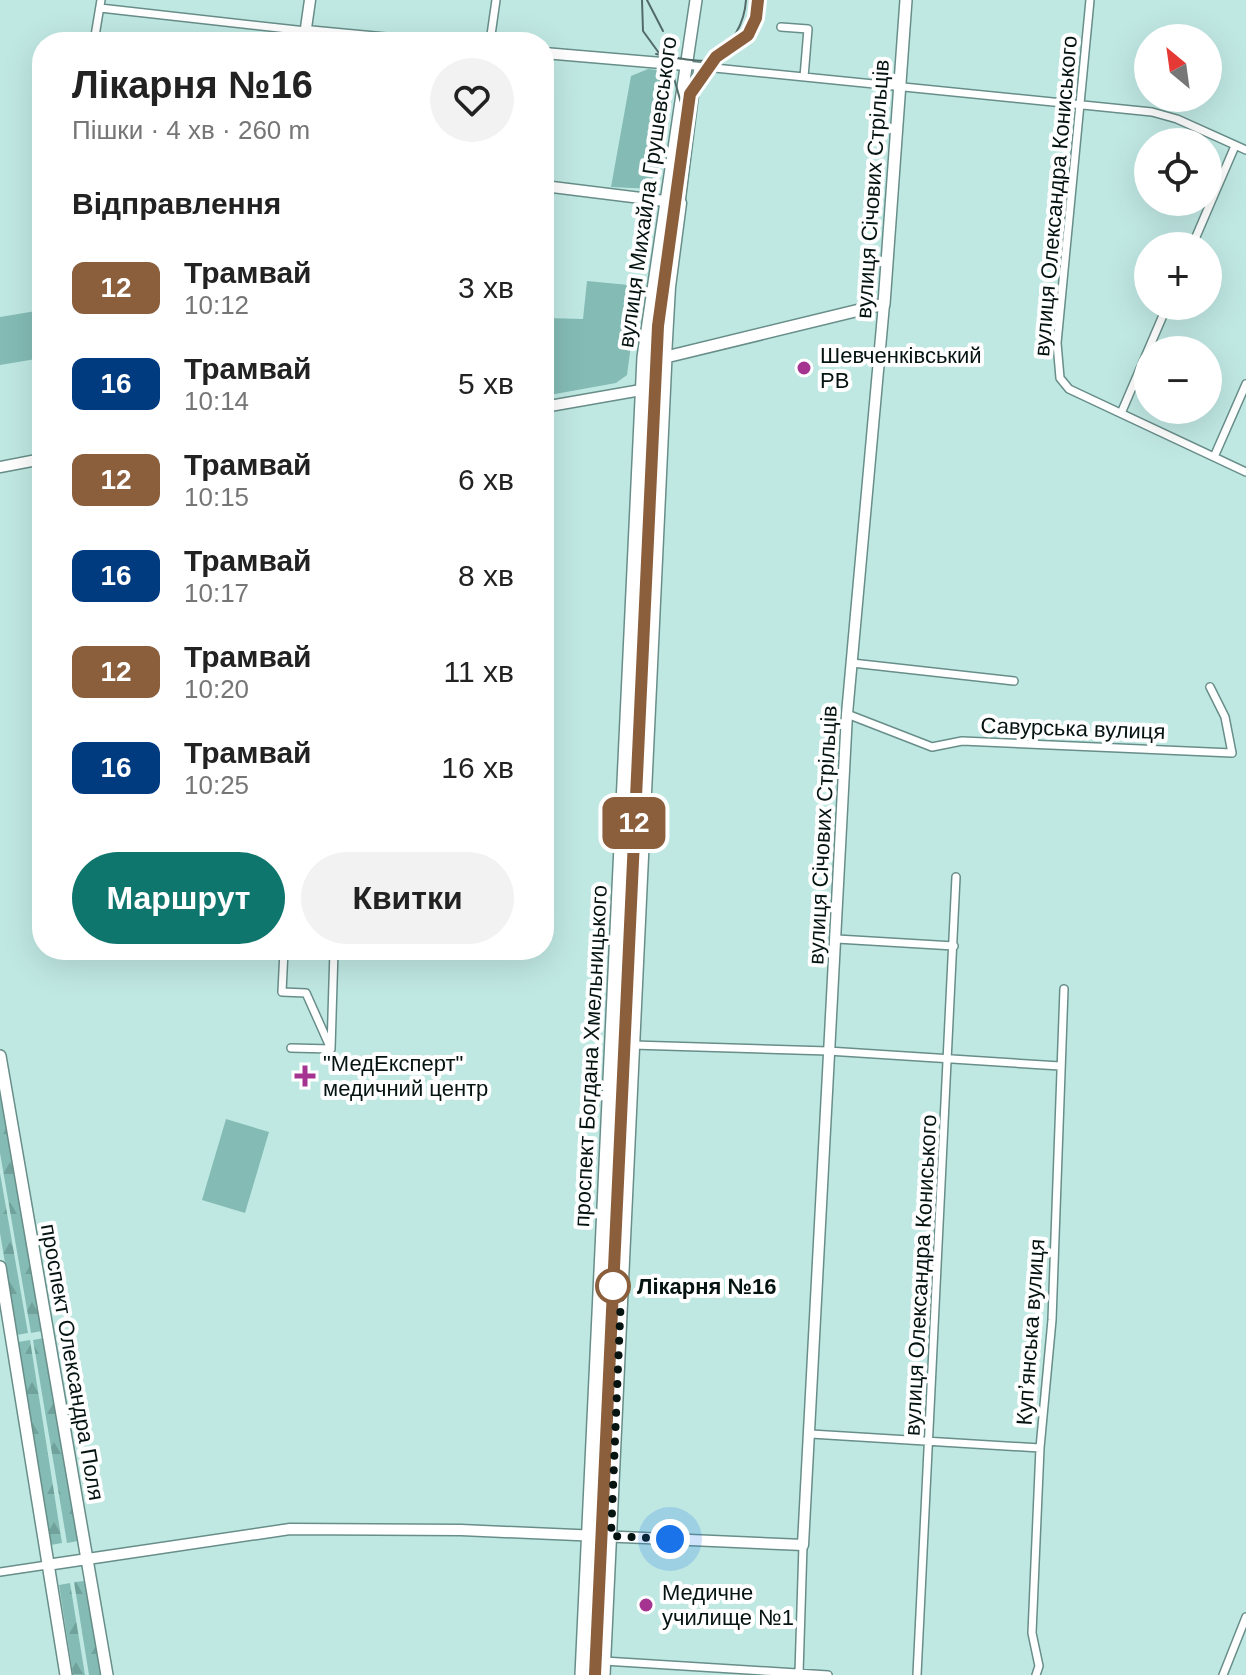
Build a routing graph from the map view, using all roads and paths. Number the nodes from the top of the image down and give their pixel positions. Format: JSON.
{"nodes":[{"id":1,"x":310,"y":0,"type":"edge"},
{"id":2,"x":496,"y":0,"type":"edge"},
{"id":3,"x":696,"y":0,"type":"edge"},
{"id":4,"x":906,"y":0,"type":"edge"},
{"id":5,"x":1090,"y":0,"type":"edge"},
{"id":6,"x":101,"y":4,"type":"edge"},
{"id":7,"x":781,"y":27,"type":"dead end"},
{"id":8,"x":96,"y":32,"type":"edge"},
{"id":9,"x":280,"y":32,"type":"edge"},
{"id":10,"x":306,"y":32,"type":"edge"},
{"id":11,"x":491,"y":32,"type":"edge"},
{"id":12,"x":554,"y":54,"type":"edge"},
{"id":13,"x":685,"y":65,"type":"junction"},
{"id":14,"x":698,"y":67,"type":"junction"},
{"id":15,"x":804,"y":77,"type":"junction"},
{"id":16,"x":899,"y":87,"type":"junction"},
{"id":17,"x":1080,"y":105,"type":"junction"},
{"id":18,"x":1235,"y":146,"type":"junction"},
{"id":19,"x":1246,"y":150,"type":"edge"},
{"id":20,"x":554,"y":187,"type":"edge"},
{"id":21,"x":665,"y":201,"type":"junction"},
{"id":22,"x":681,"y":203,"type":"junction"},
{"id":23,"x":1198,"y":232,"type":"edge"},
{"id":24,"x":884,"y":304,"type":"junction"},
{"id":25,"x":1161,"y":320,"type":"edge"},
{"id":26,"x":666,"y":357,"type":"junction"},
{"id":27,"x":1246,"y":384,"type":"edge"},
{"id":28,"x":664,"y":387,"type":"junction"},
{"id":29,"x":641,"y":390,"type":"junction"},
{"id":30,"x":554,"y":405,"type":"edge"},
{"id":31,"x":1122,"y":411,"type":"junction"},
{"id":32,"x":1214,"y":457,"type":"junction"},
{"id":33,"x":32,"y":461,"type":"edge"},
{"id":34,"x":0,"y":467,"type":"edge"},
{"id":35,"x":1246,"y":472,"type":"edge"},
{"id":36,"x":852,"y":663,"type":"junction"},
{"id":37,"x":1014,"y":681,"type":"dead end"},
{"id":38,"x":1210,"y":687,"type":"dead end"},
{"id":39,"x":847,"y":714,"type":"junction"},
{"id":40,"x":623,"y":763,"type":"junction"},
{"id":41,"x":646,"y":763,"type":"junction"},
{"id":42,"x":956,"y":877,"type":"dead end"},
{"id":43,"x":837,"y":939,"type":"junction"},
{"id":44,"x":954,"y":946,"type":"junction"},
{"id":45,"x":284,"y":960,"type":"edge"},
{"id":46,"x":334,"y":960,"type":"edge"},
{"id":47,"x":1064,"y":989,"type":"dead end"},
{"id":48,"x":611,"y":1044,"type":"junction"},
{"id":49,"x":633,"y":1045,"type":"junction"},
{"id":50,"x":291,"y":1048,"type":"dead end"},
{"id":51,"x":331,"y":1049,"type":"junction"},
{"id":52,"x":828,"y":1051,"type":"junction"},
{"id":53,"x":0,"y":1056,"type":"edge"},
{"id":54,"x":948,"y":1060,"type":"junction"},
{"id":55,"x":1060,"y":1066,"type":"junction"},
{"id":56,"x":0,"y":1267,"type":"edge"},
{"id":57,"x":811,"y":1434,"type":"junction"},
{"id":58,"x":930,"y":1439,"type":"junction"},
{"id":59,"x":1040,"y":1448,"type":"junction"},
{"id":60,"x":588,"y":1536,"type":"junction"},
{"id":61,"x":611,"y":1536,"type":"junction"},
{"id":62,"x":803,"y":1545,"type":"junction"},
{"id":63,"x":88,"y":1559,"type":"junction"},
{"id":64,"x":47,"y":1565,"type":"junction"},
{"id":65,"x":0,"y":1572,"type":"edge"},
{"id":66,"x":1246,"y":1617,"type":"edge"},
{"id":67,"x":604,"y":1661,"type":"junction"},
{"id":68,"x":799,"y":1673,"type":"edge"},
{"id":69,"x":66,"y":1675,"type":"edge"},
{"id":70,"x":107,"y":1675,"type":"edge"},
{"id":71,"x":581,"y":1675,"type":"edge"},
{"id":72,"x":604,"y":1675,"type":"edge"},
{"id":73,"x":828,"y":1675,"type":"edge"},
{"id":74,"x":917,"y":1675,"type":"edge"},
{"id":75,"x":1036,"y":1675,"type":"edge"},
{"id":76,"x":1223,"y":1675,"type":"edge"}],
"edges":[{"from":1,"to":10,"type":"street"},
{"from":2,"to":11,"type":"street"},
{"from":3,"to":13,"type":"main road","name":"вулиця Михайла Грушевського"},
{"from":4,"to":16,"type":"main road","name":"вулиця Січових Стрільців"},
{"from":5,"to":17,"type":"street","name":"вулиця Олександра Кониського"},
{"from":6,"to":8,"type":"street"},
{"from":6,"to":9,"type":"street"},
{"from":7,"to":15,"type":"street"},
{"from":12,"to":13,"type":"street"},
{"from":13,"to":14,"type":"street"},
{"from":13,"to":21,"type":"main road","name":"вулиця Михайла Грушевського"},
{"from":14,"to":15,"type":"street"},
{"from":14,"to":22,"type":"street","name":"вулиця Михайла Грушевського"},
{"from":15,"to":16,"type":"street"},
{"from":16,"to":17,"type":"street"},
{"from":16,"to":24,"type":"main road","name":"вулиця Січових Стрільців"},
{"from":17,"to":18,"type":"street"},
{"from":17,"to":31,"type":"street","name":"вулиця Олександра Кониського"},
{"from":18,"to":19,"type":"street"},
{"from":18,"to":23,"type":"street"},
{"from":20,"to":21,"type":"street"},
{"from":21,"to":22,"type":"street"},
{"from":21,"to":29,"type":"main road","name":"вулиця Михайла Грушевського"},
{"from":22,"to":26,"type":"street","name":"вулиця Михайла Грушевського"},
{"from":24,"to":26,"type":"main road"},
{"from":24,"to":36,"type":"street","name":"вулиця Січових Стрільців"},
{"from":25,"to":31,"type":"street"},
{"from":26,"to":28,"type":"main road","name":"проспект Богдана Хмельницького"},
{"from":27,"to":32,"type":"street"},
{"from":28,"to":29,"type":"main road"},
{"from":28,"to":41,"type":"main road","name":"проспект Богдана Хмельницького"},
{"from":29,"to":30,"type":"street"},
{"from":29,"to":40,"type":"main road","name":"проспект Богдана Хмельницького"},
{"from":31,"to":32,"type":"street","name":"вулиця Олександра Кониського"},
{"from":32,"to":35,"type":"street","name":"вулиця Олександра Кониського"},
{"from":33,"to":34,"type":"street"},
{"from":36,"to":37,"type":"street","name":"Савурська вулиця"},
{"from":36,"to":39,"type":"street","name":"вулиця Січових Стрільців"},
{"from":38,"to":39,"type":"street","name":"Савурська вулиця"},
{"from":39,"to":43,"type":"street","name":"вулиця Січових Стрільців"},
{"from":40,"to":41,"type":"main road"},
{"from":40,"to":48,"type":"main road","name":"проспект Богдана Хмельницького"},
{"from":41,"to":49,"type":"main road","name":"проспект Богдана Хмельницького"},
{"from":42,"to":44,"type":"street","name":"вулиця Олександра Кониського"},
{"from":43,"to":44,"type":"street"},
{"from":43,"to":52,"type":"street","name":"вулиця Січових Стрільців"},
{"from":44,"to":54,"type":"street","name":"вулиця Олександра Кониського"},
{"from":45,"to":51,"type":"street"},
{"from":46,"to":51,"type":"street"},
{"from":47,"to":55,"type":"street","name":"Купʼянська вулиця"},
{"from":48,"to":49,"type":"main road"},
{"from":48,"to":60,"type":"main road","name":"проспект Богдана Хмельницького"},
{"from":49,"to":52,"type":"street"},
{"from":49,"to":61,"type":"main road","name":"проспект Богдана Хмельницького"},
{"from":50,"to":51,"type":"street"},
{"from":52,"to":54,"type":"street"},
{"from":52,"to":57,"type":"street","name":"вулиця Січових Стрільців"},
{"from":53,"to":63,"type":"main road","name":"проспект Олександра Поля"},
{"from":54,"to":55,"type":"street"},
{"from":54,"to":58,"type":"street","name":"вулиця Олександра Кониського"},
{"from":55,"to":59,"type":"street","name":"Купʼянська вулиця"},
{"from":56,"to":64,"type":"main road"},
{"from":57,"to":58,"type":"street"},
{"from":57,"to":62,"type":"street","name":"вулиця Січових Стрільців"},
{"from":58,"to":59,"type":"street"},
{"from":58,"to":74,"type":"street","name":"вулиця Олександра Кониського"},
{"from":59,"to":75,"type":"street","name":"Купʼянська вулиця"},
{"from":60,"to":61,"type":"street"},
{"from":60,"to":63,"type":"street"},
{"from":60,"to":71,"type":"main road","name":"проспект Богдана Хмельницького"},
{"from":61,"to":62,"type":"street"},
{"from":61,"to":67,"type":"main road","name":"проспект Богдана Хмельницького"},
{"from":62,"to":68,"type":"street","name":"вулиця Січових Стрільців"},
{"from":63,"to":64,"type":"street"},
{"from":63,"to":70,"type":"main road","name":"проспект Олександра Поля"},
{"from":64,"to":65,"type":"street"},
{"from":64,"to":69,"type":"main road"},
{"from":66,"to":76,"type":"street"},
{"from":67,"to":68,"type":"street"},
{"from":67,"to":72,"type":"main road","name":"проспект Богдана Хмельницького"},
{"from":68,"to":73,"type":"street"}]}
